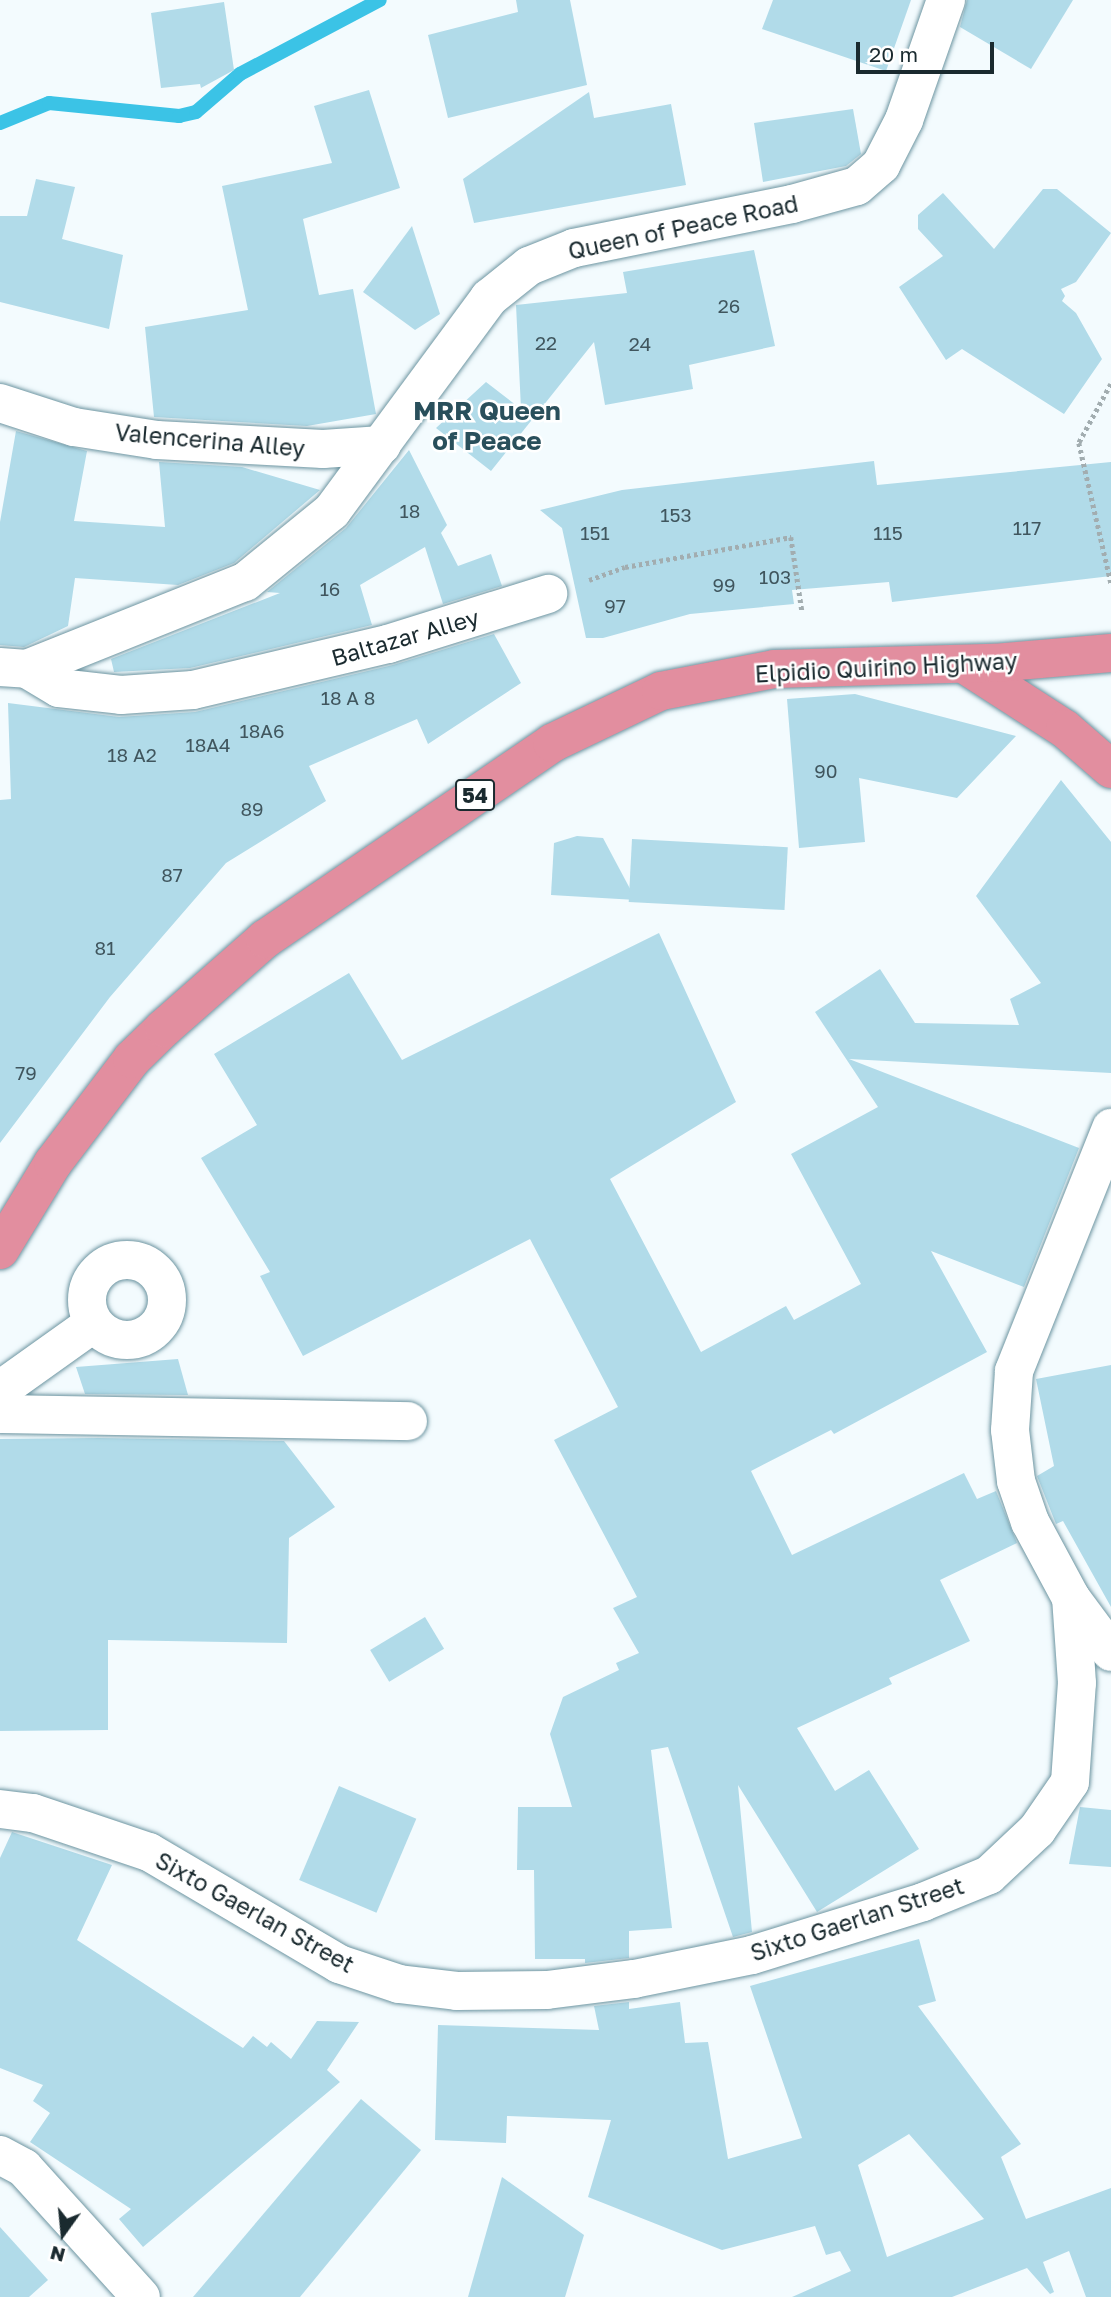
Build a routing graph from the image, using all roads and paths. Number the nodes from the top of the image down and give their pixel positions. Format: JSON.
{"nodes":[{"id":1,"x":946,"y":0,"type":"edge"},
{"id":2,"x":1111,"y":384,"type":"edge"},
{"id":3,"x":0,"y":403,"type":"edge"},
{"id":4,"x":382,"y":445,"type":"junction"},
{"id":5,"x":1111,"y":583,"type":"edge"},
{"id":6,"x":548,"y":594,"type":"joint"},
{"id":7,"x":802,"y":611,"type":"dead end"},
{"id":8,"x":1111,"y":653,"type":"edge"},
{"id":9,"x":964,"y":664,"type":"junction"},
{"id":10,"x":13,"y":668,"type":"edge"},
{"id":11,"x":1111,"y":769,"type":"edge"},
{"id":12,"x":1111,"y":1128,"type":"edge"},
{"id":13,"x":0,"y":1250,"type":"edge"},
{"id":14,"x":94,"y":1322,"type":"dead end"},
{"id":15,"x":0,"y":1390,"type":"edge"},
{"id":16,"x":0,"y":1414,"type":"edge"},
{"id":17,"x":408,"y":1421,"type":"dead end"},
{"id":18,"x":1071,"y":1598,"type":"junction"},
{"id":19,"x":1111,"y":1651,"type":"edge"},
{"id":20,"x":0,"y":1809,"type":"edge"},
{"id":21,"x":0,"y":2155,"type":"edge"},
{"id":22,"x":141,"y":2297,"type":"edge"}],
"edges":[{"from":1,"to":4,"type":"street","name":"Queen of Peace Road"},
{"from":2,"to":5,"type":"path"},
{"from":3,"to":4,"type":"street","name":"Valencerina Alley"},
{"from":4,"to":10,"type":"street","name":"Queen of Peace Road"},
{"from":6,"to":7,"type":"path"},
{"from":6,"to":10,"type":"street","name":"Baltazar Alley"},
{"from":8,"to":9,"type":"highway","name":"Elpidio Quirino Highway","number":"54"},
{"from":9,"to":11,"type":"highway"},
{"from":9,"to":13,"type":"highway","name":"Elpidio Quirino Highway","number":"54"},
{"from":12,"to":18,"type":"street","name":"Sixto Gaerlan Street"},
{"from":14,"to":15,"type":"street"},
{"from":16,"to":17,"type":"street"},
{"from":18,"to":19,"type":"street"},
{"from":18,"to":20,"type":"street","name":"Sixto Gaerlan Street"},
{"from":21,"to":22,"type":"street"}]}
